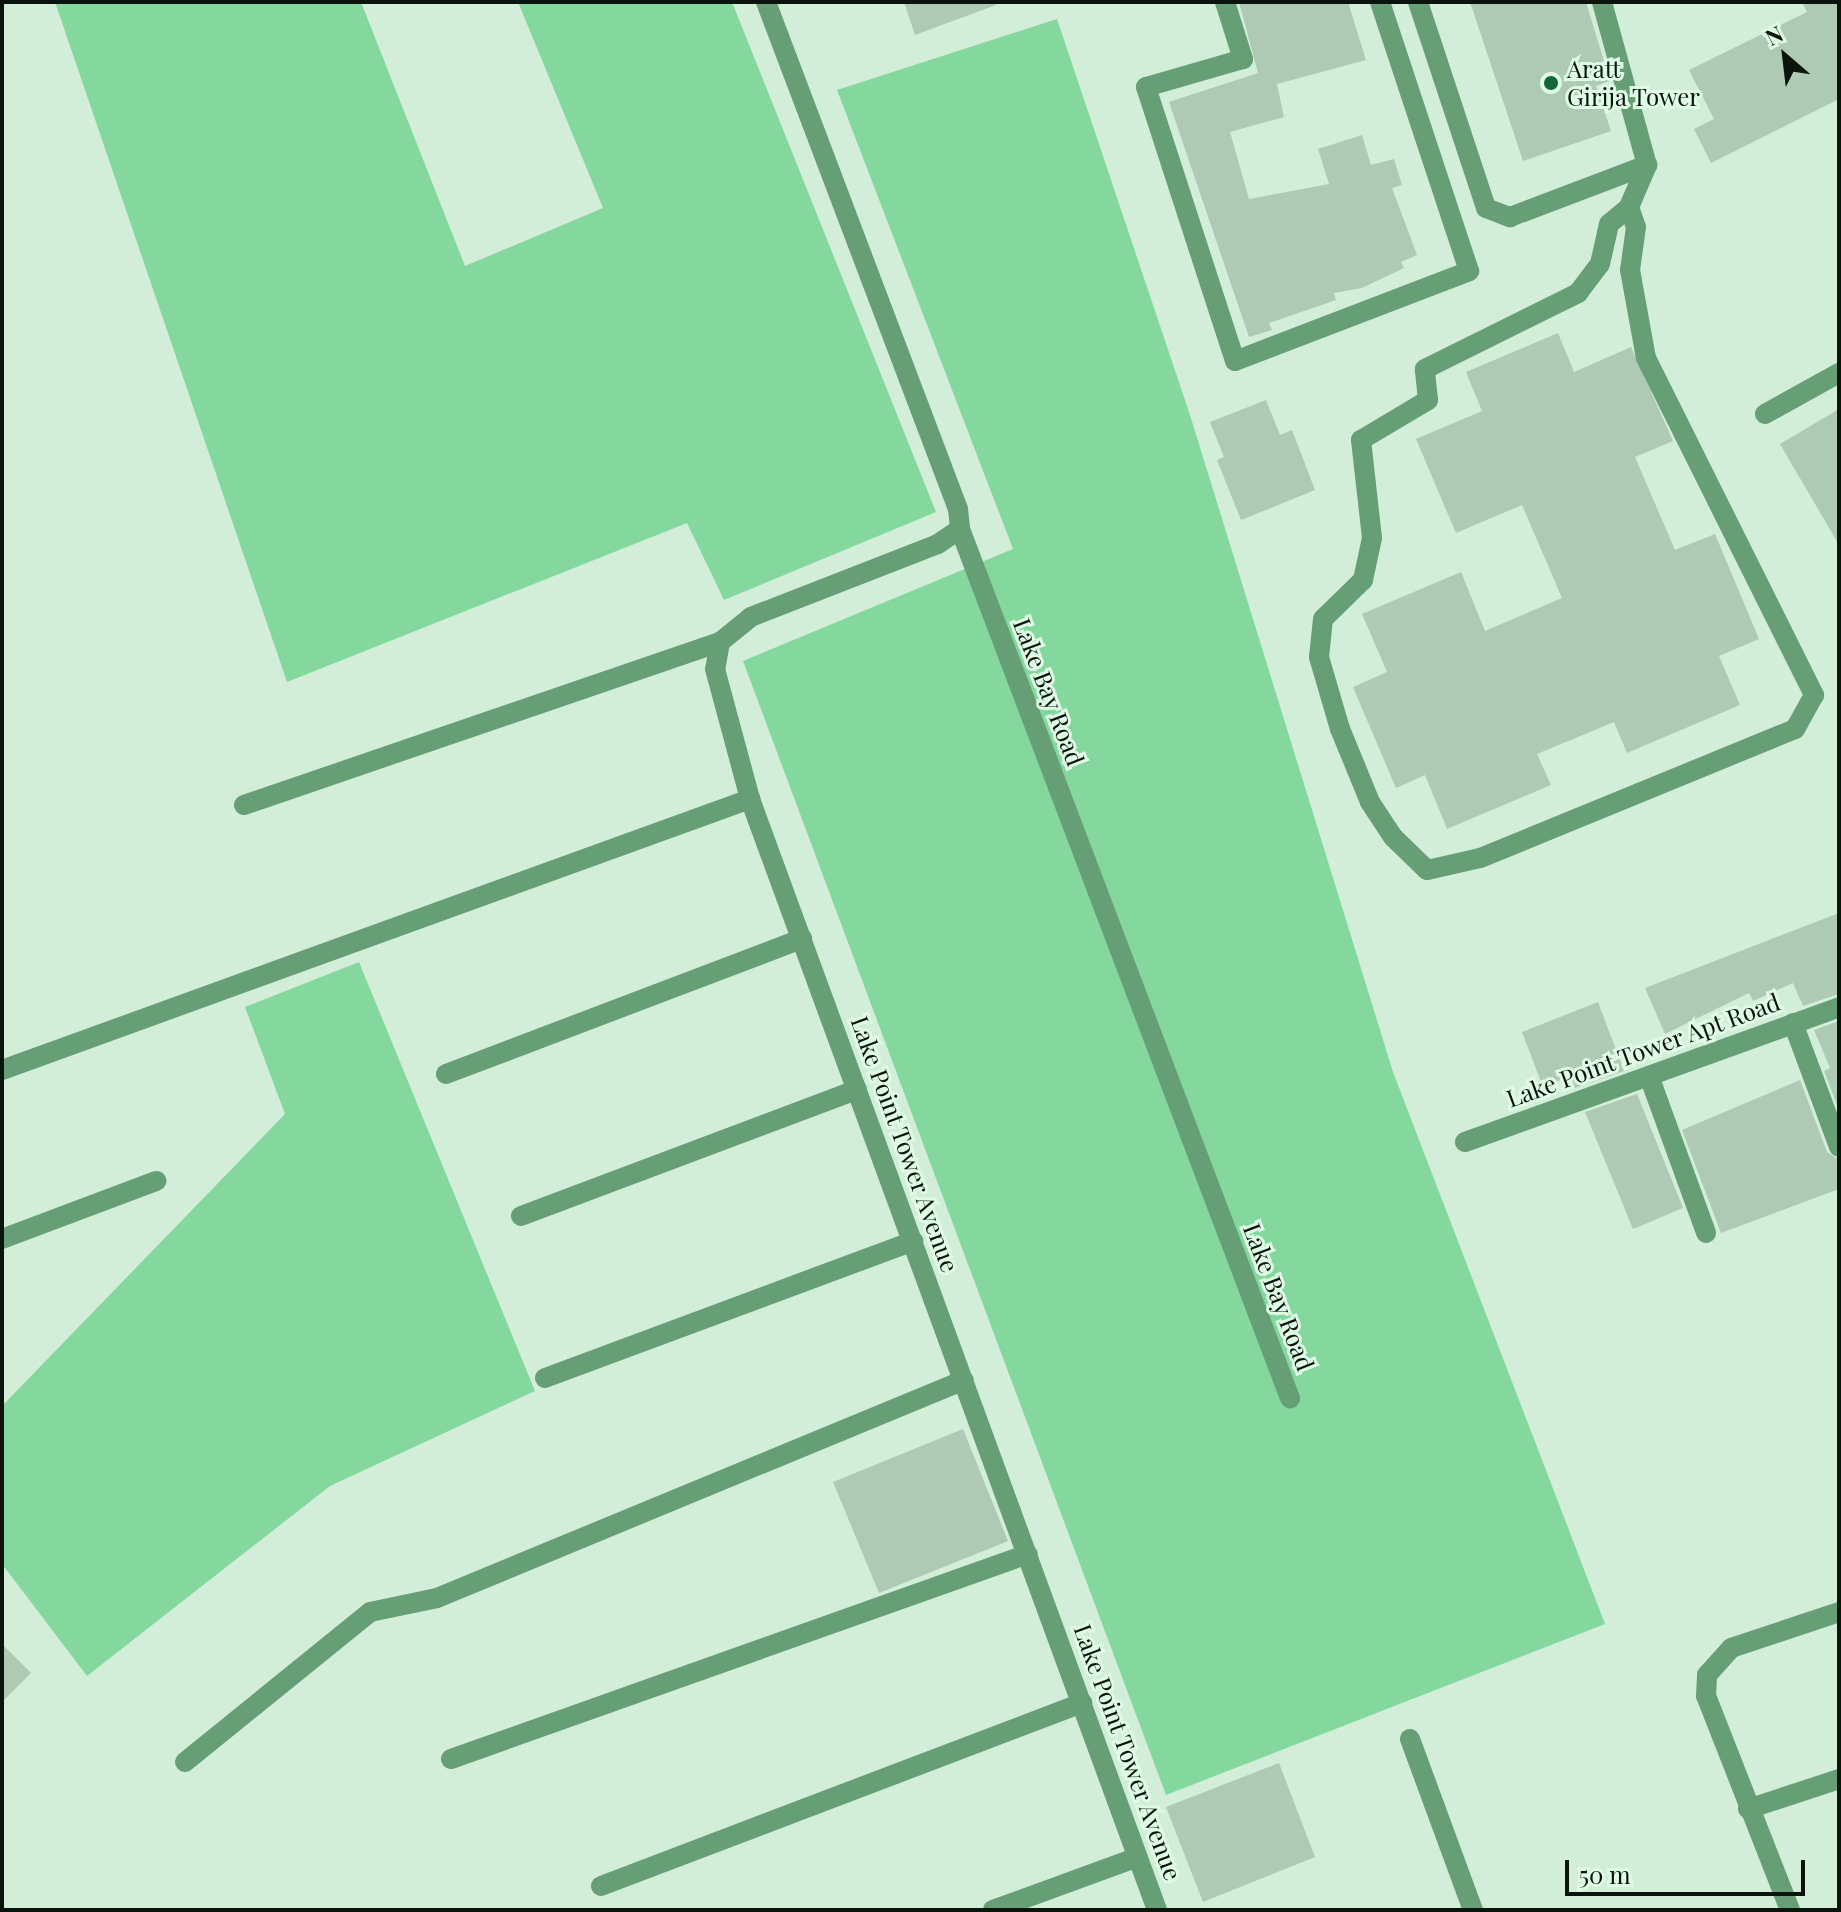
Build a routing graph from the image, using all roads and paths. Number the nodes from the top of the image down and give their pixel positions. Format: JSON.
{"nodes":[{"id":1,"x":766,"y":2,"type":"edge"},
{"id":2,"x":1225,"y":2,"type":"edge"},
{"id":3,"x":1380,"y":2,"type":"edge"},
{"id":4,"x":1418,"y":2,"type":"edge"},
{"id":5,"x":1602,"y":2,"type":"edge"},
{"id":6,"x":1647,"y":165,"type":"junction"},
{"id":7,"x":1629,"y":207,"type":"junction"},
{"id":8,"x":1600,"y":264,"type":"junction"},
{"id":9,"x":1630,"y":270,"type":"junction"},
{"id":10,"x":1839,"y":373,"type":"edge"},
{"id":11,"x":1765,"y":414,"type":"dead end"},
{"id":12,"x":960,"y":529,"type":"junction"},
{"id":13,"x":720,"y":642,"type":"junction"},
{"id":14,"x":750,"y":799,"type":"junction"},
{"id":15,"x":244,"y":805,"type":"dead end"},
{"id":16,"x":802,"y":939,"type":"junction"},
{"id":17,"x":1839,"y":1007,"type":"edge"},
{"id":18,"x":1793,"y":1023,"type":"junction"},
{"id":19,"x":2,"y":1070,"type":"edge"},
{"id":20,"x":446,"y":1074,"type":"dead end"},
{"id":21,"x":1649,"y":1076,"type":"junction"},
{"id":22,"x":857,"y":1090,"type":"junction"},
{"id":23,"x":1465,"y":1142,"type":"dead end"},
{"id":24,"x":1839,"y":1147,"type":"edge"},
{"id":25,"x":156,"y":1181,"type":"dead end"},
{"id":26,"x":521,"y":1216,"type":"dead end"},
{"id":27,"x":1706,"y":1233,"type":"dead end"},
{"id":28,"x":2,"y":1239,"type":"edge"},
{"id":29,"x":913,"y":1241,"type":"junction"},
{"id":30,"x":545,"y":1378,"type":"dead end"},
{"id":31,"x":964,"y":1380,"type":"junction"},
{"id":32,"x":1290,"y":1398,"type":"dead end"},
{"id":33,"x":1028,"y":1554,"type":"junction"},
{"id":34,"x":1839,"y":1612,"type":"edge"},
{"id":35,"x":1082,"y":1703,"type":"junction"},
{"id":36,"x":1410,"y":1739,"type":"dead end"},
{"id":37,"x":451,"y":1759,"type":"dead end"},
{"id":38,"x":185,"y":1762,"type":"dead end"},
{"id":39,"x":1839,"y":1779,"type":"edge"},
{"id":40,"x":1748,"y":1809,"type":"junction"},
{"id":41,"x":1138,"y":1857,"type":"junction"},
{"id":42,"x":601,"y":1886,"type":"dead end"},
{"id":43,"x":993,"y":1910,"type":"edge"},
{"id":44,"x":1157,"y":1910,"type":"edge"},
{"id":45,"x":1473,"y":1910,"type":"edge"},
{"id":46,"x":1790,"y":1910,"type":"edge"}],
"edges":[{"from":1,"to":12,"type":"street","name":"Lake Bay Road"},
{"from":2,"to":3,"type":"street"},
{"from":4,"to":6,"type":"street"},
{"from":5,"to":6,"type":"street"},
{"from":6,"to":7,"type":"street"},
{"from":7,"to":8,"type":"street"},
{"from":7,"to":9,"type":"street"},
{"from":8,"to":9,"type":"street"},
{"from":8,"to":9,"type":"street"},
{"from":10,"to":11,"type":"street"},
{"from":12,"to":13,"type":"street"},
{"from":12,"to":32,"type":"street","name":"Lake Bay Road"},
{"from":13,"to":14,"type":"street","name":"Lake Point Tower Avenue"},
{"from":13,"to":15,"type":"street"},
{"from":14,"to":16,"type":"street","name":"Lake Point Tower Avenue"},
{"from":14,"to":19,"type":"street"},
{"from":16,"to":20,"type":"street"},
{"from":16,"to":22,"type":"street","name":"Lake Point Tower Avenue"},
{"from":17,"to":18,"type":"street","name":"Lake Point Tower Apt Road"},
{"from":18,"to":21,"type":"street","name":"Lake Point Tower Apt Road"},
{"from":18,"to":24,"type":"street"},
{"from":21,"to":23,"type":"street","name":"Lake Point Tower Apt Road"},
{"from":21,"to":27,"type":"street"},
{"from":22,"to":26,"type":"street"},
{"from":22,"to":29,"type":"street","name":"Lake Point Tower Avenue"},
{"from":25,"to":28,"type":"street"},
{"from":29,"to":30,"type":"street"},
{"from":29,"to":31,"type":"street","name":"Lake Point Tower Avenue"},
{"from":31,"to":33,"type":"street","name":"Lake Point Tower Avenue"},
{"from":31,"to":38,"type":"street"},
{"from":33,"to":35,"type":"street","name":"Lake Point Tower Avenue"},
{"from":33,"to":37,"type":"street"},
{"from":34,"to":40,"type":"street"},
{"from":35,"to":41,"type":"street","name":"Lake Point Tower Avenue"},
{"from":35,"to":42,"type":"street"},
{"from":36,"to":45,"type":"street"},
{"from":39,"to":40,"type":"street"},
{"from":40,"to":46,"type":"street"},
{"from":41,"to":43,"type":"street"},
{"from":41,"to":44,"type":"street","name":"Lake Point Tower Avenue"}]}
